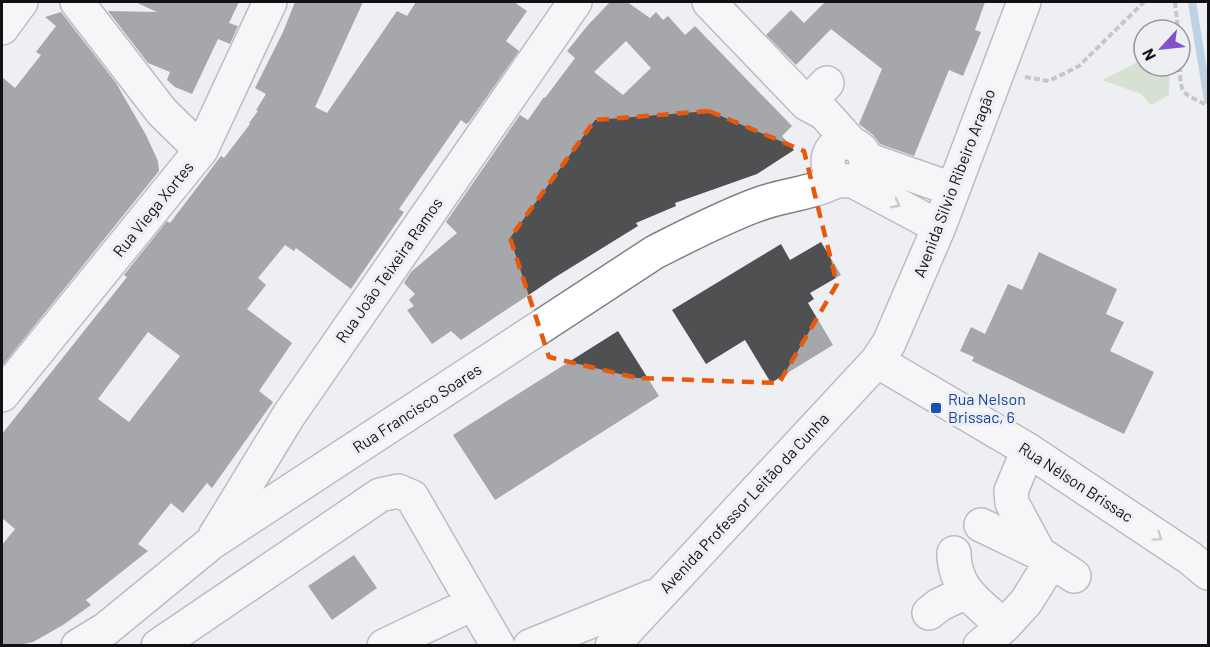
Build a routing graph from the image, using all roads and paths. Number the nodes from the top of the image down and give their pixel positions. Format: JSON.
{"nodes":[{"id":1,"x":21,"y":2,"type":"edge"},
{"id":2,"x":77,"y":2,"type":"edge"},
{"id":3,"x":270,"y":2,"type":"edge"},
{"id":4,"x":575,"y":2,"type":"edge"},
{"id":5,"x":709,"y":2,"type":"edge"},
{"id":6,"x":1024,"y":2,"type":"edge"},
{"id":7,"x":1144,"y":2,"type":"edge"},
{"id":8,"x":1175,"y":2,"type":"edge"},
{"id":9,"x":1177,"y":18,"type":"edge"},
{"id":10,"x":2,"y":28,"type":"edge"},
{"id":11,"x":1022,"y":76,"type":"dead end"},
{"id":12,"x":1180,"y":78,"type":"edge"},
{"id":13,"x":1209,"y":106,"type":"edge"},
{"id":14,"x":201,"y":150,"type":"junction"},
{"id":15,"x":844,"y":162,"type":"junction"},
{"id":16,"x":952,"y":189,"type":"junction"},
{"id":17,"x":939,"y":227,"type":"junction"},
{"id":18,"x":877,"y":362,"type":"junction"},
{"id":19,"x":2,"y":395,"type":"edge"},
{"id":20,"x":1028,"y":450,"type":"junction"},
{"id":21,"x":981,"y":525,"type":"dead end"},
{"id":22,"x":211,"y":543,"type":"junction"},
{"id":23,"x":954,"y":553,"type":"dead end"},
{"id":24,"x":1055,"y":563,"type":"junction"},
{"id":25,"x":1209,"y":573,"type":"edge"},
{"id":26,"x":966,"y":592,"type":"junction"},
{"id":27,"x":657,"y":595,"type":"junction"},
{"id":28,"x":472,"y":604,"type":"junction"},
{"id":29,"x":928,"y":613,"type":"dead end"},
{"id":30,"x":992,"y":636,"type":"edge"},
{"id":31,"x":111,"y":637,"type":"edge"},
{"id":32,"x":78,"y":645,"type":"edge"},
{"id":33,"x":158,"y":645,"type":"edge"},
{"id":34,"x":384,"y":645,"type":"edge"},
{"id":35,"x":498,"y":645,"type":"edge"},
{"id":36,"x":530,"y":645,"type":"edge"},
{"id":37,"x":612,"y":645,"type":"edge"}],
"edges":[{"from":1,"to":10,"type":"street"},
{"from":2,"to":14,"type":"street"},
{"from":3,"to":14,"type":"street","name":"Rua Viega Xortes"},
{"from":4,"to":22,"type":"street","name":"Rua João Teixeira Ramos"},
{"from":5,"to":15,"type":"street"},
{"from":6,"to":16,"type":"street","name":"Avenida Silvio Ribeiro Aragão"},
{"from":7,"to":11,"type":"path"},
{"from":8,"to":9,"type":"path"},
{"from":12,"to":13,"type":"path"},
{"from":14,"to":19,"type":"street","name":"Rua Viega Xortes"},
{"from":15,"to":16,"type":"street"},
{"from":15,"to":17,"type":"street","one_way":true},
{"from":15,"to":22,"type":"street","name":"Rua Francisco Soares"},
{"from":16,"to":17,"type":"street","name":"Avenida Silvio Ribeiro Aragão"},
{"from":17,"to":18,"type":"street","name":"Avenida Silvio Ribeiro Aragão"},
{"from":18,"to":20,"type":"street","name":"Rua Nélson Brissac"},
{"from":18,"to":27,"type":"street","name":"Avenida Professor Leitão da Cunha"},
{"from":20,"to":24,"type":"street"},
{"from":20,"to":25,"type":"street","name":"Rua Nélson Brissac","one_way":true},
{"from":21,"to":24,"type":"street"},
{"from":22,"to":31,"type":"street","name":"Rua Francisco Soares"},
{"from":23,"to":26,"type":"street"},
{"from":24,"to":30,"type":"street"},
{"from":26,"to":29,"type":"street"},
{"from":26,"to":30,"type":"street"},
{"from":27,"to":36,"type":"street"},
{"from":27,"to":37,"type":"street","name":"Avenida Professor Leitão da Cunha"},
{"from":28,"to":33,"type":"street"},
{"from":28,"to":34,"type":"street"},
{"from":28,"to":35,"type":"street"},
{"from":31,"to":32,"type":"street","name":"Rua Francisco Soares"}]}
